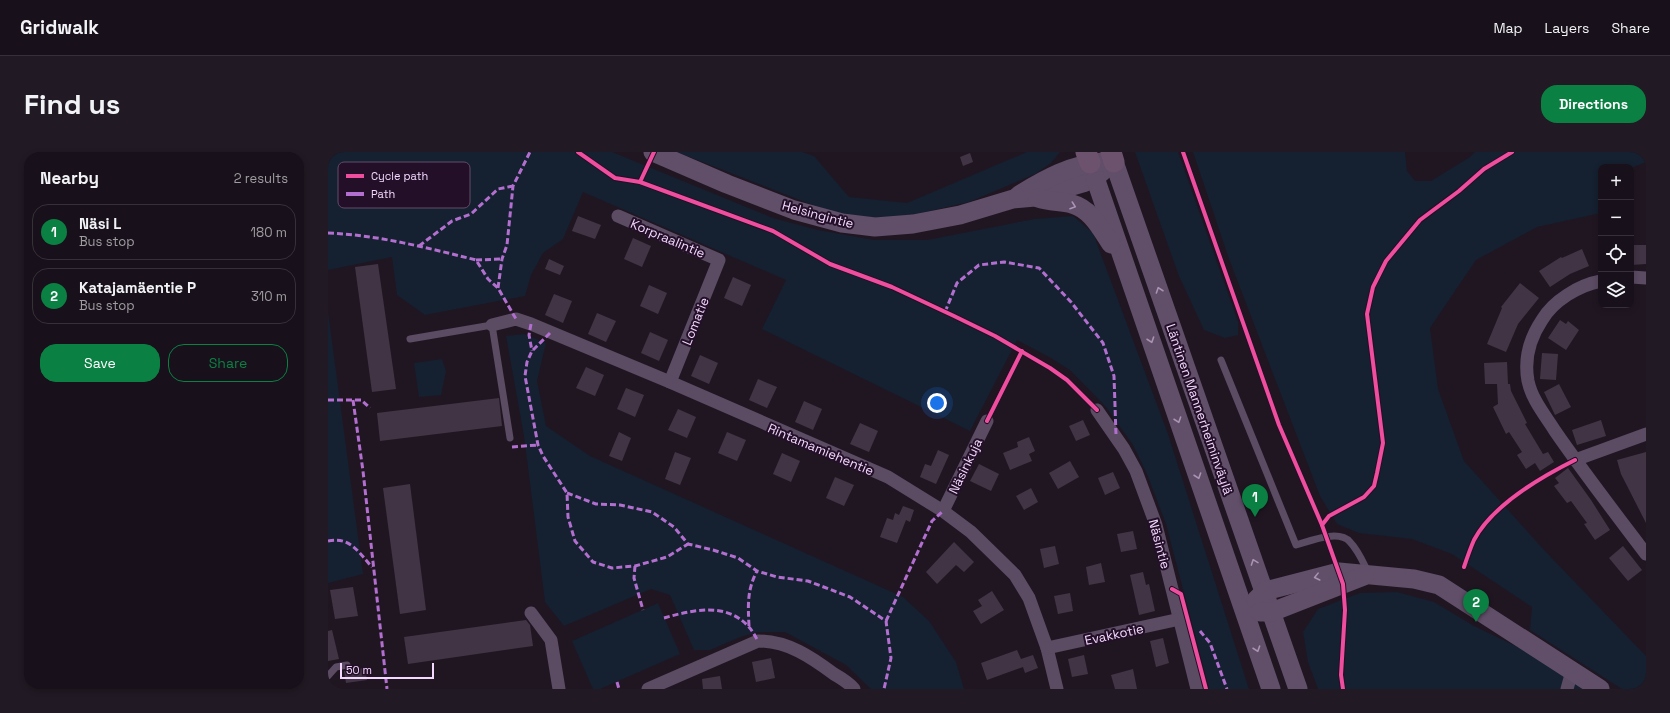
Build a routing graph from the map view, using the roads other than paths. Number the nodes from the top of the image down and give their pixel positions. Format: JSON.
{"nodes":[{"id":1,"x":654,"y":152,"type":"edge"},
{"id":2,"x":1113,"y":157,"type":"edge"},
{"id":3,"x":1091,"y":164,"type":"edge"},
{"id":4,"x":1035,"y":197,"type":"junction"},
{"id":5,"x":1013,"y":199,"type":"junction"},
{"id":6,"x":618,"y":216,"type":"dead end"},
{"id":7,"x":719,"y":260,"type":"joint"},
{"id":8,"x":1124,"y":263,"type":"junction"},
{"id":9,"x":1634,"y":277,"type":"edge"},
{"id":10,"x":1646,"y":278,"type":"edge"},
{"id":11,"x":1598,"y":281,"type":"edge"},
{"id":12,"x":492,"y":325,"type":"junction"},
{"id":13,"x":410,"y":339,"type":"dead end"},
{"id":14,"x":1221,"y":360,"type":"dead end"},
{"id":15,"x":670,"y":382,"type":"junction"},
{"id":16,"x":1097,"y":410,"type":"dead end"},
{"id":17,"x":987,"y":420,"type":"dead end"},
{"id":18,"x":1646,"y":434,"type":"edge"},
{"id":19,"x":510,"y":438,"type":"dead end"},
{"id":20,"x":1575,"y":460,"type":"junction"},
{"id":21,"x":943,"y":511,"type":"junction"},
{"id":22,"x":1646,"y":554,"type":"edge"},
{"id":23,"x":1369,"y":574,"type":"junction"},
{"id":24,"x":1264,"y":591,"type":"junction"},
{"id":25,"x":1244,"y":612,"type":"junction"},
{"id":26,"x":1272,"y":612,"type":"junction"},
{"id":27,"x":532,"y":613,"type":"dead end"},
{"id":28,"x":1180,"y":619,"type":"junction"},
{"id":29,"x":1047,"y":648,"type":"junction"},
{"id":30,"x":348,"y":665,"type":"dead end"},
{"id":31,"x":1572,"y":671,"type":"junction"},
{"id":32,"x":328,"y":676,"type":"edge"},
{"id":33,"x":559,"y":689,"type":"edge"},
{"id":34,"x":648,"y":689,"type":"edge"},
{"id":35,"x":854,"y":689,"type":"edge"},
{"id":36,"x":1057,"y":689,"type":"edge"},
{"id":37,"x":1197,"y":689,"type":"edge"},
{"id":38,"x":1271,"y":689,"type":"edge"},
{"id":39,"x":1298,"y":689,"type":"edge"},
{"id":40,"x":1567,"y":689,"type":"edge"},
{"id":41,"x":1600,"y":689,"type":"edge"}],
"edges":[{"from":1,"to":5,"type":"main road","name":"Helsingintie"},
{"from":2,"to":3,"type":"main road","name":"Helsingintie"},
{"from":24,"to":2,"type":"main road","name":"Läntinen Mannerheiminväylä","one_way":true},
{"from":3,"to":4,"type":"main road","name":"Helsingintie"},
{"from":3,"to":5,"type":"main road","name":"Helsingintie"},
{"from":3,"to":8,"type":"main road","name":"Läntinen Mannerheiminväylä"},
{"from":4,"to":5,"type":"main road","name":"Helsingintie"},
{"from":4,"to":8,"type":"main road","name":"Helsingintie","one_way":true},
{"from":6,"to":7,"type":"street","name":"Korpraalintie"},
{"from":7,"to":15,"type":"street","name":"Lomatie"},
{"from":8,"to":25,"type":"main road","name":"Läntinen Mannerheiminväylä","one_way":true},
{"from":9,"to":10,"type":"street"},
{"from":11,"to":20,"type":"street"},
{"from":12,"to":13,"type":"lane"},
{"from":12,"to":15,"type":"street","name":"Rintamamiehentie"},
{"from":12,"to":19,"type":"lane"},
{"from":14,"to":23,"type":"lane"},
{"from":15,"to":21,"type":"street","name":"Rintamamiehentie"},
{"from":16,"to":28,"type":"street","name":"Näsintie"},
{"from":17,"to":21,"type":"street","name":"Näsinkuja"},
{"from":18,"to":20,"type":"street"},
{"from":20,"to":22,"type":"street"},
{"from":21,"to":29,"type":"street","name":"Rintamamiehentie"},
{"from":23,"to":24,"type":"main road","one_way":true},
{"from":23,"to":26,"type":"main road"},
{"from":23,"to":31,"type":"main road"},
{"from":24,"to":25,"type":"main road"},
{"from":24,"to":26,"type":"main road","name":"Läntinen Mannerheiminväylä"},
{"from":25,"to":26,"type":"main road"},
{"from":25,"to":38,"type":"main road","name":"Läntinen Mannerheiminväylä","one_way":true},
{"from":26,"to":39,"type":"main road","name":"Läntinen Mannerheiminväylä"},
{"from":27,"to":33,"type":"street"},
{"from":28,"to":29,"type":"street","name":"Evakkotie"},
{"from":28,"to":37,"type":"street","name":"Näsintie"},
{"from":29,"to":36,"type":"street","name":"Rintamamiehentie"},
{"from":30,"to":32,"type":"lane"},
{"from":31,"to":40,"type":"street"},
{"from":31,"to":41,"type":"main road"},
{"from":34,"to":35,"type":"street"}]}
